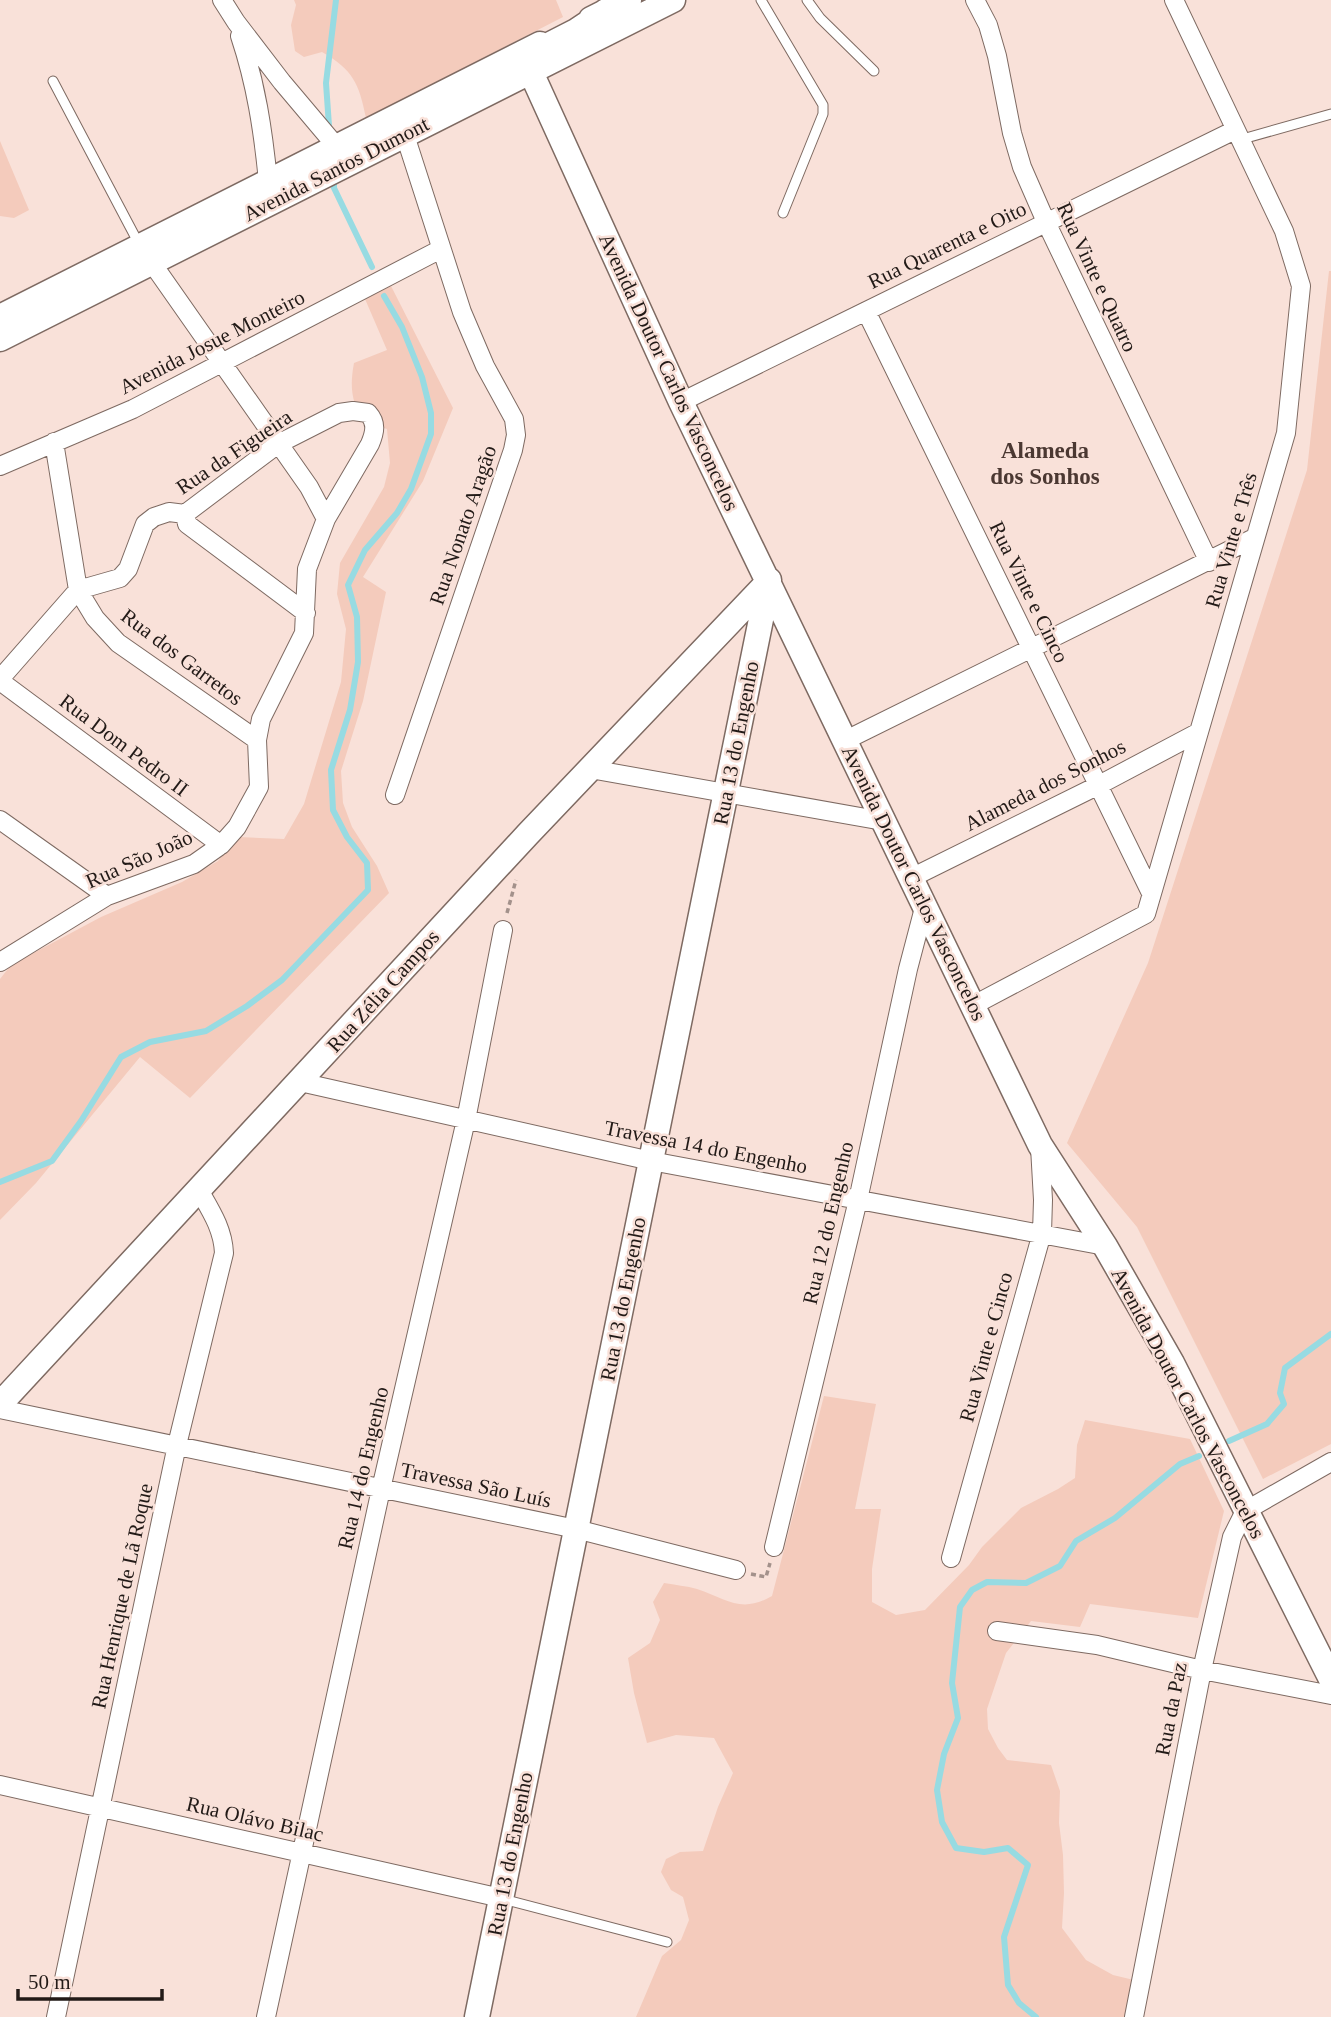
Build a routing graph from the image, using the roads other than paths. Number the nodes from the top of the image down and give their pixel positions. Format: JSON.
{"nodes":[{"id":1,"x":222,"y":0,"type":"edge"},
{"id":2,"x":629,"y":0,"type":"edge"},
{"id":3,"x":673,"y":0,"type":"edge"},
{"id":4,"x":761,"y":0,"type":"edge"},
{"id":5,"x":807,"y":0,"type":"edge"},
{"id":6,"x":975,"y":0,"type":"edge"},
{"id":7,"x":1174,"y":0,"type":"edge"},
{"id":8,"x":606,"y":11,"type":"junction"},
{"id":9,"x":236,"y":22,"type":"junction"},
{"id":10,"x":530,"y":70,"type":"junction"},
{"id":11,"x":874,"y":71,"type":"dead end"},
{"id":12,"x":53,"y":81,"type":"dead end"},
{"id":13,"x":1331,"y":114,"type":"edge"},
{"id":14,"x":401,"y":125,"type":"junction"},
{"id":15,"x":1237,"y":135,"type":"junction"},
{"id":16,"x":340,"y":155,"type":"junction"},
{"id":17,"x":273,"y":190,"type":"junction"},
{"id":18,"x":783,"y":213,"type":"dead end"},
{"id":19,"x":1046,"y":222,"type":"junction"},
{"id":20,"x":441,"y":248,"type":"junction"},
{"id":21,"x":146,"y":254,"type":"junction"},
{"id":22,"x":866,"y":311,"type":"junction"},
{"id":23,"x":0,"y":317,"type":"edge"},
{"id":24,"x":0,"y":339,"type":"edge"},
{"id":25,"x":222,"y":363,"type":"junction"},
{"id":26,"x":681,"y":402,"type":"junction"},
{"id":27,"x":370,"y":415,"type":"joint"},
{"id":28,"x":54,"y":442,"type":"junction"},
{"id":29,"x":278,"y":444,"type":"junction"},
{"id":30,"x":0,"y":466,"type":"edge"},
{"id":31,"x":185,"y":513,"type":"junction"},
{"id":32,"x":326,"y":519,"type":"junction"},
{"id":33,"x":1254,"y":538,"type":"junction"},
{"id":34,"x":1209,"y":562,"type":"junction"},
{"id":35,"x":769,"y":580,"type":"junction"},
{"id":36,"x":78,"y":590,"type":"junction"},
{"id":37,"x":306,"y":613,"type":"junction"},
{"id":38,"x":1032,"y":650,"type":"junction"},
{"id":39,"x":0,"y":680,"type":"edge"},
{"id":40,"x":1199,"y":732,"type":"junction"},
{"id":41,"x":257,"y":740,"type":"junction"},
{"id":42,"x":846,"y":740,"type":"junction"},
{"id":43,"x":590,"y":769,"type":"junction"},
{"id":44,"x":1099,"y":785,"type":"junction"},
{"id":45,"x":395,"y":794,"type":"dead end"},
{"id":46,"x":725,"y":794,"type":"junction"},
{"id":47,"x":0,"y":820,"type":"edge"},
{"id":48,"x":883,"y":821,"type":"junction"},
{"id":49,"x":221,"y":845,"type":"junction"},
{"id":50,"x":911,"y":877,"type":"junction"},
{"id":51,"x":1151,"y":893,"type":"junction"},
{"id":52,"x":107,"y":896,"type":"junction"},
{"id":53,"x":924,"y":908,"type":"junction"},
{"id":54,"x":503,"y":930,"type":"dead end"},
{"id":55,"x":0,"y":960,"type":"edge"},
{"id":56,"x":972,"y":1006,"type":"junction"},
{"id":57,"x":300,"y":1082,"type":"junction"},
{"id":58,"x":466,"y":1120,"type":"junction"},
{"id":59,"x":1040,"y":1145,"type":"junction"},
{"id":60,"x":651,"y":1161,"type":"junction"},
{"id":61,"x":199,"y":1190,"type":"junction"},
{"id":62,"x":858,"y":1200,"type":"junction"},
{"id":63,"x":1042,"y":1233,"type":"junction"},
{"id":64,"x":1105,"y":1246,"type":"junction"},
{"id":65,"x":0,"y":1404,"type":"edge"},
{"id":66,"x":0,"y":1409,"type":"edge"},
{"id":67,"x":177,"y":1445,"type":"junction"},
{"id":68,"x":1331,"y":1462,"type":"edge"},
{"id":69,"x":382,"y":1489,"type":"junction"},
{"id":70,"x":1245,"y":1511,"type":"junction"},
{"id":71,"x":576,"y":1529,"type":"junction"},
{"id":72,"x":774,"y":1547,"type":"road end"},
{"id":73,"x":951,"y":1558,"type":"dead end"},
{"id":74,"x":736,"y":1570,"type":"road end"},
{"id":75,"x":997,"y":1631,"type":"dead end"},
{"id":76,"x":1202,"y":1670,"type":"junction"},
{"id":77,"x":1331,"y":1679,"type":"edge"},
{"id":78,"x":1331,"y":1695,"type":"edge"},
{"id":79,"x":0,"y":1785,"type":"edge"},
{"id":80,"x":100,"y":1808,"type":"junction"},
{"id":81,"x":302,"y":1853,"type":"junction"},
{"id":82,"x":501,"y":1898,"type":"junction"},
{"id":83,"x":667,"y":1942,"type":"dead end"},
{"id":84,"x":56,"y":2017,"type":"edge"},
{"id":85,"x":267,"y":2017,"type":"edge"},
{"id":86,"x":477,"y":2017,"type":"edge"},
{"id":87,"x":1134,"y":2017,"type":"edge"}],
"edges":[{"from":1,"to":9,"type":"street"},
{"from":2,"to":8,"type":"main road","name":"Avenida Santos Dumont"},
{"from":3,"to":10,"type":"main road","name":"Avenida Santos Dumont"},
{"from":4,"to":18,"type":"lane"},
{"from":5,"to":11,"type":"lane"},
{"from":6,"to":19,"type":"street","name":"Rua Vinte e Quatro"},
{"from":7,"to":15,"type":"street","name":"Rua Vinte e Três"},
{"from":8,"to":10,"type":"main road"},
{"from":8,"to":14,"type":"main road","name":"Avenida Santos Dumont"},
{"from":9,"to":16,"type":"street"},
{"from":9,"to":17,"type":"street"},
{"from":10,"to":14,"type":"main road","name":"Avenida Santos Dumont"},
{"from":10,"to":26,"type":"main road","name":"Avenida Doutor Carlos Vasconcelos"},
{"from":12,"to":21,"type":"lane"},
{"from":13,"to":15,"type":"lane"},
{"from":14,"to":16,"type":"main road","name":"Avenida Santos Dumont"},
{"from":14,"to":20,"type":"street","name":"Rua Nonato Aragão"},
{"from":15,"to":19,"type":"street","name":"Rua Quarenta e Oito"},
{"from":15,"to":33,"type":"street","name":"Rua Vinte e Três"},
{"from":16,"to":17,"type":"main road","name":"Avenida Santos Dumont"},
{"from":17,"to":21,"type":"main road","name":"Avenida Santos Dumont"},
{"from":19,"to":22,"type":"street","name":"Rua Quarenta e Oito"},
{"from":19,"to":34,"type":"street","name":"Rua Vinte e Quatro"},
{"from":20,"to":25,"type":"street","name":"Avenida Josue Monteiro"},
{"from":20,"to":45,"type":"street","name":"Rua Nonato Aragão"},
{"from":21,"to":23,"type":"main road","name":"Avenida Santos Dumont"},
{"from":21,"to":24,"type":"main road","name":"Avenida Santos Dumont"},
{"from":21,"to":25,"type":"street"},
{"from":22,"to":26,"type":"street","name":"Rua Quarenta e Oito"},
{"from":22,"to":38,"type":"street","name":"Rua Vinte e Cinco"},
{"from":25,"to":28,"type":"street","name":"Avenida Josue Monteiro"},
{"from":25,"to":29,"type":"street"},
{"from":26,"to":35,"type":"main road","name":"Avenida Doutor Carlos Vasconcelos"},
{"from":27,"to":29,"type":"street","name":"Rua da Figueira"},
{"from":27,"to":32,"type":"street","name":"Rua São João"},
{"from":28,"to":30,"type":"street","name":"Avenida Josue Monteiro"},
{"from":28,"to":36,"type":"street","name":"Rua dos Garretos"},
{"from":29,"to":31,"type":"street","name":"Rua da Figueira"},
{"from":29,"to":32,"type":"street"},
{"from":31,"to":36,"type":"street","name":"Rua da Figueira"},
{"from":31,"to":37,"type":"street"},
{"from":32,"to":37,"type":"street","name":"Rua São João"},
{"from":33,"to":34,"type":"street"},
{"from":33,"to":40,"type":"street","name":"Rua Vinte e Três"},
{"from":34,"to":38,"type":"street"},
{"from":35,"to":42,"type":"main road","name":"Avenida Doutor Carlos Vasconcelos"},
{"from":35,"to":43,"type":"main road","name":"Rua Zélia Campos"},
{"from":35,"to":46,"type":"main road","name":"Rua 13 do Engenho"},
{"from":36,"to":39,"type":"street"},
{"from":36,"to":41,"type":"street","name":"Rua dos Garretos"},
{"from":37,"to":41,"type":"street","name":"Rua São João"},
{"from":38,"to":42,"type":"street"},
{"from":38,"to":44,"type":"street","name":"Rua Vinte e Cinco"},
{"from":39,"to":49,"type":"street","name":"Rua Dom Pedro II"},
{"from":40,"to":44,"type":"street","name":"Alameda dos Sonhos"},
{"from":40,"to":51,"type":"street","name":"Rua Vinte e Três"},
{"from":41,"to":49,"type":"street","name":"Rua São João"},
{"from":42,"to":48,"type":"main road","name":"Avenida Doutor Carlos Vasconcelos"},
{"from":43,"to":46,"type":"street"},
{"from":43,"to":57,"type":"main road","name":"Rua Zélia Campos"},
{"from":44,"to":50,"type":"street","name":"Alameda dos Sonhos"},
{"from":44,"to":51,"type":"street","name":"Rua Vinte e Cinco"},
{"from":46,"to":48,"type":"street"},
{"from":46,"to":60,"type":"main road","name":"Rua 13 do Engenho"},
{"from":47,"to":52,"type":"street"},
{"from":48,"to":50,"type":"main road","name":"Avenida Doutor Carlos Vasconcelos"},
{"from":49,"to":52,"type":"street","name":"Rua São João"},
{"from":50,"to":53,"type":"main road","name":"Avenida Doutor Carlos Vasconcelos"},
{"from":51,"to":56,"type":"street","name":"Rua Vinte e Três"},
{"from":52,"to":55,"type":"street","name":"Rua São João"},
{"from":53,"to":56,"type":"main road","name":"Avenida Doutor Carlos Vasconcelos"},
{"from":53,"to":62,"type":"street","name":"Rua 12 do Engenho"},
{"from":54,"to":58,"type":"street","name":"Rua 14 do Engenho"},
{"from":56,"to":59,"type":"main road","name":"Avenida Doutor Carlos Vasconcelos"},
{"from":57,"to":58,"type":"street","name":"Travessa 14 do Engenho"},
{"from":57,"to":61,"type":"main road","name":"Rua Zélia Campos"},
{"from":58,"to":60,"type":"street","name":"Travessa 14 do Engenho"},
{"from":58,"to":69,"type":"street","name":"Rua 14 do Engenho"},
{"from":59,"to":63,"type":"street","name":"Rua Vinte e Cinco"},
{"from":59,"to":64,"type":"main road","name":"Avenida Doutor Carlos Vasconcelos"},
{"from":60,"to":62,"type":"street","name":"Travessa 14 do Engenho"},
{"from":60,"to":71,"type":"main road","name":"Rua 13 do Engenho"},
{"from":61,"to":65,"type":"main road","name":"Rua Zélia Campos"},
{"from":61,"to":67,"type":"street","name":"Rua Henrique de Lã Roque"},
{"from":62,"to":63,"type":"street","name":"Travessa 14 do Engenho"},
{"from":62,"to":72,"type":"street","name":"Rua 12 do Engenho"},
{"from":63,"to":64,"type":"street","name":"Travessa 14 do Engenho"},
{"from":63,"to":73,"type":"street","name":"Rua Vinte e Cinco"},
{"from":64,"to":70,"type":"main road","name":"Avenida Doutor Carlos Vasconcelos"},
{"from":66,"to":67,"type":"street","name":"Travessa São Luís"},
{"from":67,"to":69,"type":"street","name":"Travessa São Luís"},
{"from":67,"to":80,"type":"street","name":"Rua Henrique de Lã Roque"},
{"from":68,"to":70,"type":"street"},
{"from":69,"to":71,"type":"street","name":"Travessa São Luís"},
{"from":69,"to":81,"type":"street","name":"Rua 14 do Engenho"},
{"from":70,"to":76,"type":"street","name":"Rua da Paz"},
{"from":70,"to":77,"type":"main road","name":"Avenida Doutor Carlos Vasconcelos"},
{"from":71,"to":74,"type":"street","name":"Travessa São Luís"},
{"from":71,"to":82,"type":"main road","name":"Rua 13 do Engenho"},
{"from":75,"to":76,"type":"street"},
{"from":76,"to":78,"type":"street"},
{"from":76,"to":87,"type":"street","name":"Rua da Paz"},
{"from":79,"to":80,"type":"street","name":"Rua Olávo Bilac"},
{"from":80,"to":81,"type":"street","name":"Rua Olávo Bilac"},
{"from":80,"to":84,"type":"street","name":"Rua Henrique de Lã Roque"},
{"from":81,"to":82,"type":"street","name":"Rua Olávo Bilac"},
{"from":81,"to":85,"type":"street","name":"Rua 14 do Engenho"},
{"from":82,"to":83,"type":"lane"},
{"from":82,"to":86,"type":"main road","name":"Rua 13 do Engenho"}]}
